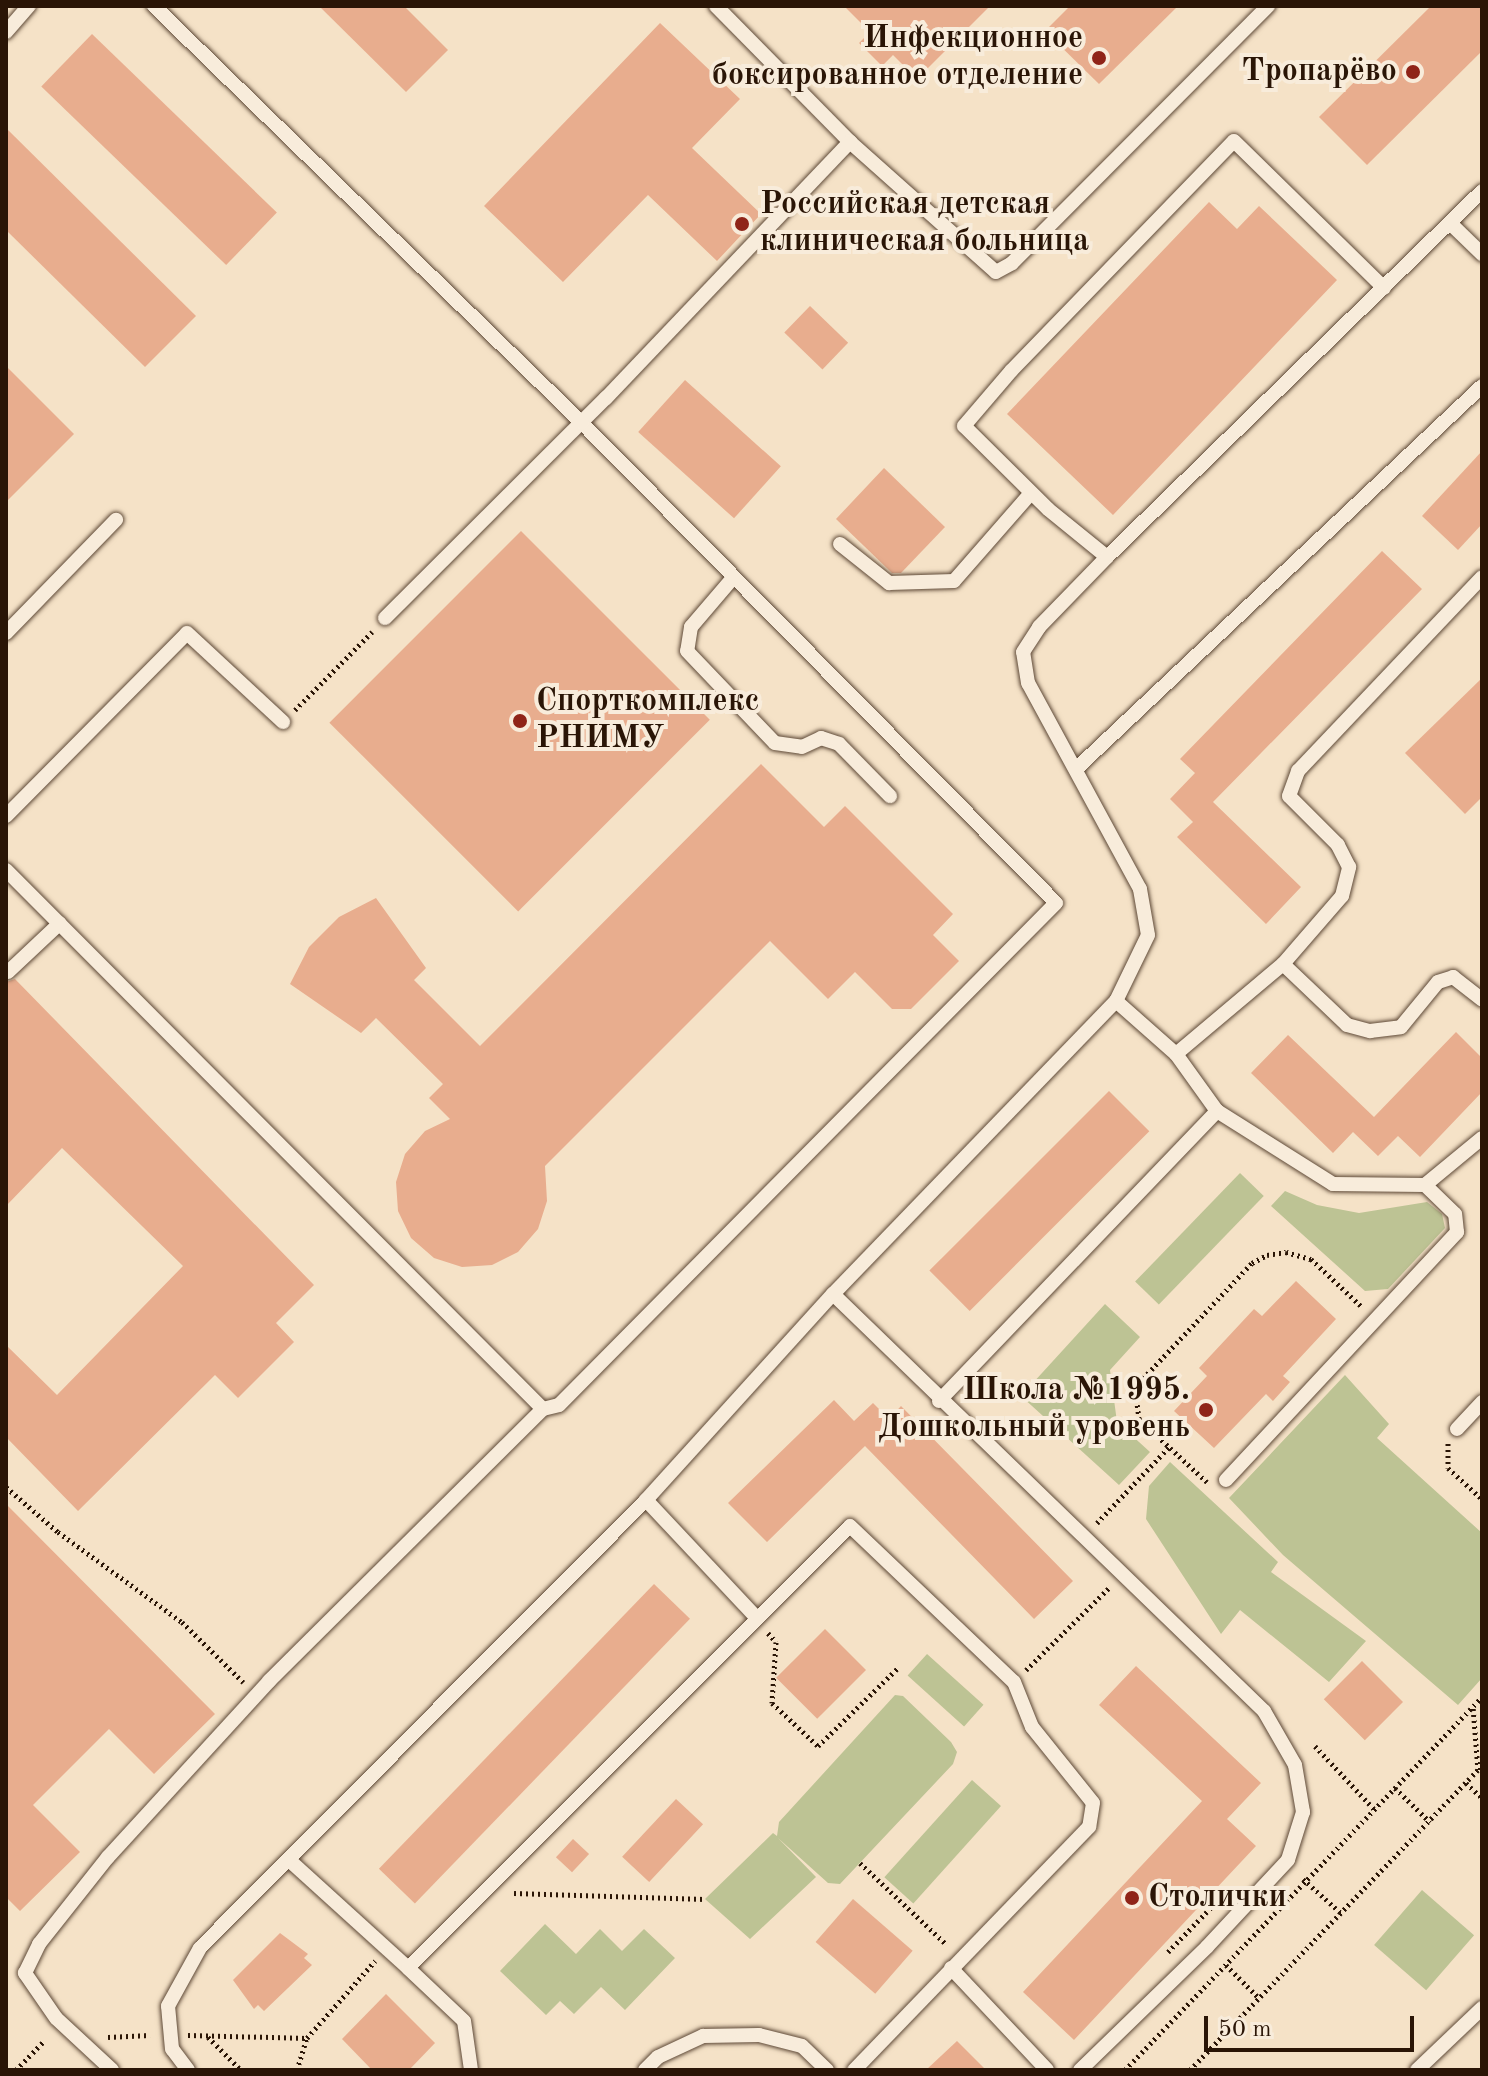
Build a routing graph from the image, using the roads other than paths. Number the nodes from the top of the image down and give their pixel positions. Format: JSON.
{"nodes":[{"id":1,"x":29,"y":6,"type":"edge"},
{"id":2,"x":154,"y":6,"type":"edge"},
{"id":3,"x":716,"y":6,"type":"edge"},
{"id":4,"x":1268,"y":6,"type":"edge"},
{"id":5,"x":6,"y":32,"type":"edge"},
{"id":6,"x":850,"y":142,"type":"junction"},
{"id":7,"x":1482,"y":191,"type":"edge"},
{"id":8,"x":1450,"y":223,"type":"junction"},
{"id":9,"x":1482,"y":254,"type":"edge"},
{"id":10,"x":1384,"y":288,"type":"junction"},
{"id":11,"x":1482,"y":386,"type":"edge"},
{"id":12,"x":582,"y":423,"type":"junction"},
{"id":13,"x":1031,"y":493,"type":"junction"},
{"id":14,"x":116,"y":520,"type":"dead end"},
{"id":15,"x":840,"y":544,"type":"dead end"},
{"id":16,"x":1107,"y":557,"type":"junction"},
{"id":17,"x":1482,"y":577,"type":"edge"},
{"id":18,"x":732,"y":579,"type":"junction"},
{"id":19,"x":385,"y":618,"type":"road end"},
{"id":20,"x":6,"y":633,"type":"edge"},
{"id":21,"x":283,"y":722,"type":"road end"},
{"id":22,"x":1076,"y":769,"type":"junction"},
{"id":23,"x":890,"y":796,"type":"dead end"},
{"id":24,"x":6,"y":816,"type":"edge"},
{"id":25,"x":6,"y":870,"type":"edge"},
{"id":26,"x":60,"y":923,"type":"junction"},
{"id":27,"x":1283,"y":964,"type":"junction"},
{"id":28,"x":8,"y":972,"type":"dead end"},
{"id":29,"x":1482,"y":1000,"type":"edge"},
{"id":30,"x":1116,"y":1001,"type":"junction"},
{"id":31,"x":1176,"y":1054,"type":"junction"},
{"id":32,"x":1217,"y":1111,"type":"junction"},
{"id":33,"x":1482,"y":1138,"type":"edge"},
{"id":34,"x":1425,"y":1185,"type":"junction"},
{"id":35,"x":833,"y":1294,"type":"junction"},
{"id":36,"x":939,"y":1401,"type":"junction"},
{"id":37,"x":1482,"y":1402,"type":"edge"},
{"id":38,"x":543,"y":1409,"type":"junction"},
{"id":39,"x":1457,"y":1429,"type":"road end"},
{"id":40,"x":1226,"y":1480,"type":"road end"},
{"id":41,"x":646,"y":1500,"type":"junction"},
{"id":42,"x":755,"y":1616,"type":"junction"},
{"id":43,"x":289,"y":1860,"type":"junction"},
{"id":44,"x":956,"y":1963,"type":"junction"},
{"id":45,"x":408,"y":1968,"type":"junction"},
{"id":46,"x":1482,"y":2008,"type":"edge"},
{"id":47,"x":112,"y":2070,"type":"edge"},
{"id":48,"x":188,"y":2070,"type":"edge"},
{"id":49,"x":471,"y":2070,"type":"edge"},
{"id":50,"x":645,"y":2070,"type":"edge"},
{"id":51,"x":827,"y":2070,"type":"edge"},
{"id":52,"x":854,"y":2070,"type":"edge"},
{"id":53,"x":1047,"y":2070,"type":"edge"},
{"id":54,"x":1080,"y":2070,"type":"edge"},
{"id":55,"x":1417,"y":2070,"type":"edge"}],
"edges":[{"from":1,"to":5,"type":"lane"},
{"from":2,"to":12,"type":"lane"},
{"from":3,"to":6,"type":"lane"},
{"from":4,"to":6,"type":"lane"},
{"from":6,"to":12,"type":"lane"},
{"from":7,"to":8,"type":"lane"},
{"from":8,"to":9,"type":"lane"},
{"from":8,"to":10,"type":"lane"},
{"from":10,"to":13,"type":"lane"},
{"from":10,"to":16,"type":"lane"},
{"from":11,"to":22,"type":"lane"},
{"from":12,"to":18,"type":"lane"},
{"from":12,"to":19,"type":"lane"},
{"from":13,"to":15,"type":"lane"},
{"from":13,"to":16,"type":"lane"},
{"from":14,"to":20,"type":"lane"},
{"from":16,"to":22,"type":"lane"},
{"from":17,"to":27,"type":"lane"},
{"from":18,"to":23,"type":"lane"},
{"from":18,"to":38,"type":"lane"},
{"from":21,"to":24,"type":"lane"},
{"from":22,"to":30,"type":"lane"},
{"from":25,"to":26,"type":"lane"},
{"from":26,"to":28,"type":"lane"},
{"from":26,"to":38,"type":"lane"},
{"from":27,"to":29,"type":"lane"},
{"from":27,"to":31,"type":"lane"},
{"from":30,"to":31,"type":"lane"},
{"from":30,"to":35,"type":"lane"},
{"from":31,"to":32,"type":"lane"},
{"from":32,"to":34,"type":"lane"},
{"from":32,"to":36,"type":"lane"},
{"from":33,"to":34,"type":"lane"},
{"from":34,"to":40,"type":"lane"},
{"from":35,"to":36,"type":"lane"},
{"from":35,"to":41,"type":"lane"},
{"from":36,"to":54,"type":"lane"},
{"from":37,"to":39,"type":"lane"},
{"from":38,"to":47,"type":"lane"},
{"from":41,"to":42,"type":"lane"},
{"from":41,"to":43,"type":"lane"},
{"from":42,"to":44,"type":"lane"},
{"from":42,"to":45,"type":"lane"},
{"from":43,"to":45,"type":"lane"},
{"from":43,"to":48,"type":"lane"},
{"from":44,"to":52,"type":"lane"},
{"from":44,"to":53,"type":"lane"},
{"from":45,"to":49,"type":"lane"},
{"from":46,"to":55,"type":"lane"},
{"from":50,"to":51,"type":"lane"}]}
